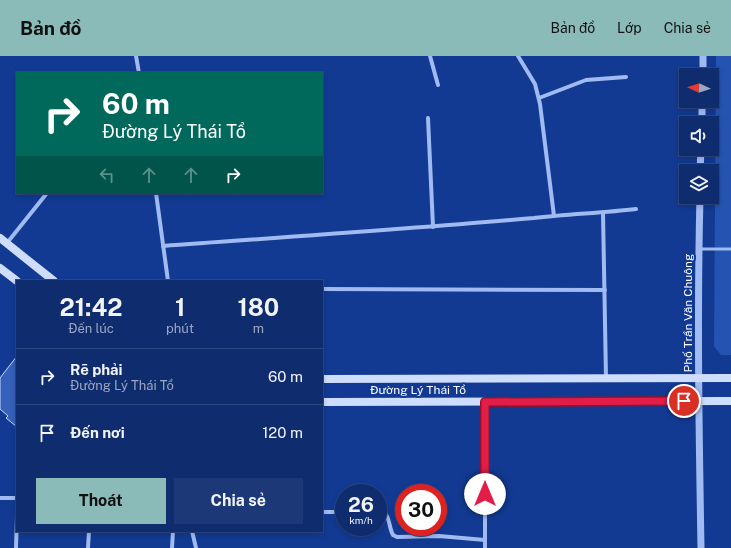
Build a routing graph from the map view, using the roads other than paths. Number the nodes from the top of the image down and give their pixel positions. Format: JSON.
{"nodes":[{"id":1,"x":136,"y":56,"type":"edge"},
{"id":2,"x":430,"y":56,"type":"edge"},
{"id":3,"x":518,"y":56,"type":"edge"},
{"id":4,"x":703,"y":56,"type":"edge"},
{"id":5,"x":703,"y":68,"type":"edge"},
{"id":6,"x":139,"y":72,"type":"edge"},
{"id":7,"x":626,"y":77,"type":"dead end"},
{"id":8,"x":438,"y":85,"type":"dead end"},
{"id":9,"x":538,"y":98,"type":"junction"},
{"id":10,"x":428,"y":118,"type":"dead end"},
{"id":11,"x":45,"y":194,"type":"edge"},
{"id":12,"x":156,"y":194,"type":"edge"},
{"id":13,"x":700,"y":204,"type":"edge"},
{"id":14,"x":636,"y":209,"type":"dead end"},
{"id":15,"x":603,"y":213,"type":"junction"},
{"id":16,"x":554,"y":216,"type":"junction"},
{"id":17,"x":433,"y":227,"type":"junction"},
{"id":18,"x":3,"y":241,"type":"edge"},
{"id":19,"x":163,"y":246,"type":"junction"},
{"id":20,"x":699,"y":249,"type":"junction"},
{"id":21,"x":731,"y":249,"type":"edge"},
{"id":22,"x":0,"y":268,"type":"edge"},
{"id":23,"x":16,"y":280,"type":"edge"},
{"id":24,"x":53,"y":280,"type":"edge"},
{"id":25,"x":168,"y":280,"type":"edge"},
{"id":26,"x":323,"y":289,"type":"edge"},
{"id":27,"x":605,"y":290,"type":"junction"},
{"id":28,"x":699,"y":378,"type":"junction"},
{"id":29,"x":731,"y":378,"type":"edge"},
{"id":30,"x":323,"y":379,"type":"edge"},
{"id":31,"x":606,"y":379,"type":"junction"},
{"id":32,"x":699,"y":401,"type":"junction"},
{"id":33,"x":731,"y":401,"type":"edge"},
{"id":34,"x":323,"y":402,"type":"edge"},
{"id":35,"x":485,"y":402,"type":"junction"},
{"id":36,"x":0,"y":498,"type":"edge"},
{"id":37,"x":16,"y":498,"type":"edge"},
{"id":38,"x":323,"y":512,"type":"edge"},
{"id":39,"x":335,"y":512,"type":"edge"},
{"id":40,"x":387,"y":516,"type":"edge"},
{"id":41,"x":16,"y":532,"type":"edge"},
{"id":42,"x":89,"y":532,"type":"edge"},
{"id":43,"x":173,"y":532,"type":"edge"},
{"id":44,"x":192,"y":532,"type":"edge"},
{"id":45,"x":485,"y":540,"type":"junction"},
{"id":46,"x":16,"y":548,"type":"edge"},
{"id":47,"x":88,"y":548,"type":"edge"},
{"id":48,"x":172,"y":548,"type":"edge"},
{"id":49,"x":196,"y":548,"type":"edge"},
{"id":50,"x":485,"y":548,"type":"edge"},
{"id":51,"x":701,"y":548,"type":"edge"}],
"edges":[{"from":1,"to":6,"type":"street"},
{"from":2,"to":8,"type":"street"},
{"from":3,"to":9,"type":"street"},
{"from":4,"to":5,"type":"street"},
{"from":7,"to":9,"type":"street"},
{"from":9,"to":16,"type":"street"},
{"from":10,"to":17,"type":"street"},
{"from":11,"to":18,"type":"street"},
{"from":12,"to":19,"type":"street"},
{"from":13,"to":20,"type":"street","name":"Phố Trần Văn Chuông"},
{"from":14,"to":15,"type":"street"},
{"from":15,"to":16,"type":"street"},
{"from":15,"to":27,"type":"street"},
{"from":16,"to":17,"type":"street"},
{"from":17,"to":19,"type":"street"},
{"from":18,"to":24,"type":"main road"},
{"from":19,"to":25,"type":"street"},
{"from":20,"to":21,"type":"lane"},
{"from":20,"to":28,"type":"street","name":"Phố Trần Văn Chuông"},
{"from":22,"to":23,"type":"main road"},
{"from":26,"to":27,"type":"street"},
{"from":27,"to":31,"type":"street"},
{"from":28,"to":29,"type":"main road","name":"Đường Lý Thái Tổ"},
{"from":28,"to":31,"type":"main road","name":"Đường Lý Thái Tổ"},
{"from":28,"to":32,"type":"street","name":"Phố Trần Văn Chuông"},
{"from":30,"to":31,"type":"main road","name":"Đường Lý Thái Tổ"},
{"from":32,"to":33,"type":"main road","name":"Đường Lý Thái Tổ"},
{"from":32,"to":35,"type":"main road","name":"Đường Lý Thái Tổ"},
{"from":32,"to":51,"type":"street","name":"Phố Trần Văn Chuông"},
{"from":34,"to":35,"type":"main road","name":"Đường Lý Thái Tổ"},
{"from":35,"to":45,"type":"street"},
{"from":36,"to":37,"type":"street"},
{"from":38,"to":39,"type":"street"},
{"from":40,"to":45,"type":"street"},
{"from":41,"to":46,"type":"street"},
{"from":42,"to":47,"type":"street"},
{"from":43,"to":48,"type":"street"},
{"from":44,"to":49,"type":"street"},
{"from":45,"to":50,"type":"street"}]}
